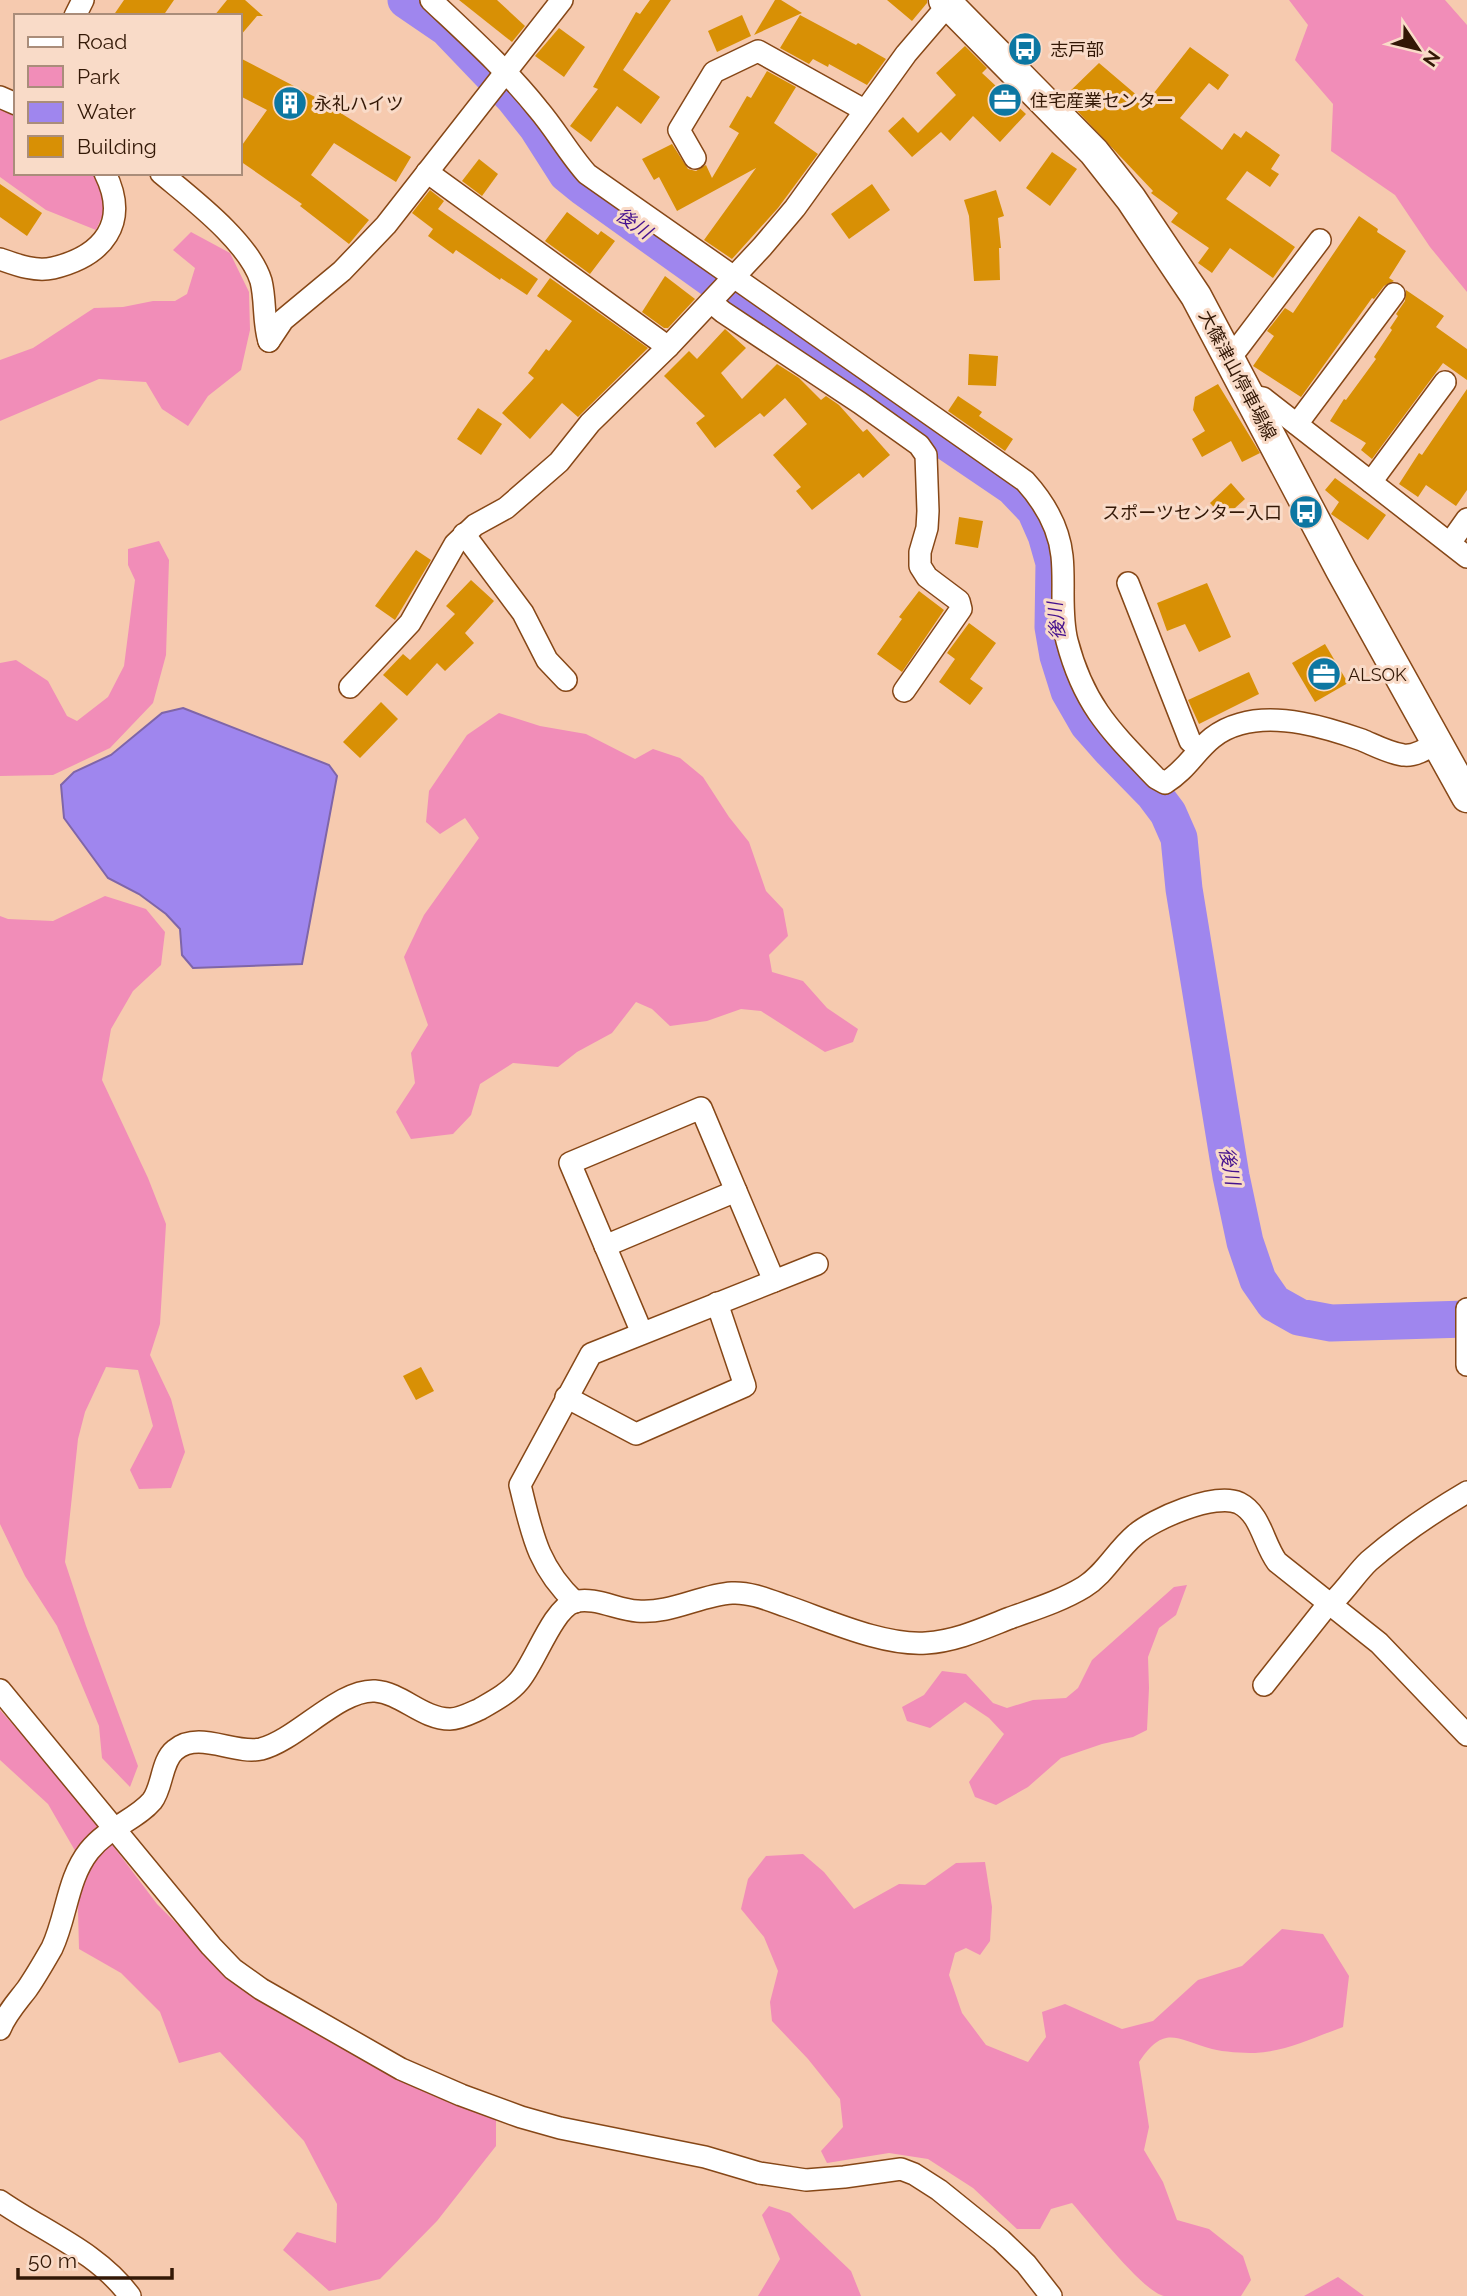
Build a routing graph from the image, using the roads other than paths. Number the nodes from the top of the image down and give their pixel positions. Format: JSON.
{"nodes":[{"id":1,"x":431,"y":0,"type":"edge"},
{"id":2,"x":562,"y":0,"type":"edge"},
{"id":3,"x":946,"y":2,"type":"edge"},
{"id":4,"x":499,"y":81,"type":"junction"},
{"id":5,"x":864,"y":110,"type":"junction"},
{"id":6,"x":695,"y":159,"type":"dead end"},
{"id":7,"x":427,"y":172,"type":"junction"},
{"id":8,"x":106,"y":175,"type":"edge"},
{"id":9,"x":163,"y":175,"type":"edge"},
{"id":10,"x":1320,"y":240,"type":"dead end"},
{"id":11,"x":0,"y":259,"type":"edge"},
{"id":12,"x":724,"y":288,"type":"junction"},
{"id":13,"x":1394,"y":294,"type":"dead end"},
{"id":14,"x":668,"y":347,"type":"junction"},
{"id":15,"x":1228,"y":356,"type":"junction"},
{"id":16,"x":1445,"y":382,"type":"dead end"},
{"id":17,"x":1248,"y":395,"type":"junction"},
{"id":18,"x":1297,"y":424,"type":"junction"},
{"id":19,"x":1371,"y":482,"type":"junction"},
{"id":20,"x":1467,"y":519,"type":"edge"},
{"id":21,"x":464,"y":534,"type":"junction"},
{"id":22,"x":1450,"y":543,"type":"junction"},
{"id":23,"x":1467,"y":557,"type":"edge"},
{"id":24,"x":1128,"y":583,"type":"dead end"},
{"id":25,"x":566,"y":680,"type":"dead end"},
{"id":26,"x":350,"y":687,"type":"dead end"},
{"id":27,"x":904,"y":691,"type":"dead end"},
{"id":28,"x":1438,"y":742,"type":"junction"},
{"id":29,"x":1199,"y":749,"type":"junction"},
{"id":30,"x":1466,"y":793,"type":"edge"},
{"id":31,"x":736,"y":1191,"type":"junction"},
{"id":32,"x":605,"y":1246,"type":"junction"},
{"id":33,"x":817,"y":1264,"type":"dead end"},
{"id":34,"x":774,"y":1281,"type":"junction"},
{"id":35,"x":717,"y":1303,"type":"junction"},
{"id":36,"x":1467,"y":1309,"type":"edge"},
{"id":37,"x":1465,"y":1332,"type":"edge"},
{"id":38,"x":642,"y":1333,"type":"junction"},
{"id":39,"x":1467,"y":1365,"type":"edge"},
{"id":40,"x":566,"y":1397,"type":"junction"},
{"id":41,"x":1467,"y":1492,"type":"edge"},
{"id":42,"x":575,"y":1602,"type":"junction"},
{"id":43,"x":1332,"y":1604,"type":"junction"},
{"id":44,"x":1264,"y":1685,"type":"dead end"},
{"id":45,"x":0,"y":1689,"type":"edge"},
{"id":46,"x":1467,"y":1735,"type":"edge"},
{"id":47,"x":113,"y":1827,"type":"junction"},
{"id":48,"x":0,"y":2029,"type":"edge"},
{"id":49,"x":0,"y":2201,"type":"edge"},
{"id":50,"x":130,"y":2296,"type":"edge"},
{"id":51,"x":1051,"y":2296,"type":"edge"}],
"edges":[{"from":1,"to":4,"type":"street"},
{"from":2,"to":4,"type":"street"},
{"from":3,"to":5,"type":"street"},
{"from":3,"to":15,"type":"main road","name":"大篠津山停車場線"},
{"from":4,"to":7,"type":"street"},
{"from":4,"to":12,"type":"street"},
{"from":5,"to":6,"type":"street"},
{"from":5,"to":12,"type":"street"},
{"from":7,"to":9,"type":"street"},
{"from":7,"to":14,"type":"street"},
{"from":8,"to":11,"type":"street"},
{"from":10,"to":15,"type":"street"},
{"from":12,"to":14,"type":"street"},
{"from":12,"to":27,"type":"street"},
{"from":12,"to":29,"type":"street"},
{"from":13,"to":18,"type":"street"},
{"from":14,"to":21,"type":"street"},
{"from":15,"to":17,"type":"main road","name":"大篠津山停車場線"},
{"from":16,"to":19,"type":"street"},
{"from":17,"to":18,"type":"street"},
{"from":17,"to":28,"type":"main road","name":"大篠津山停車場線"},
{"from":18,"to":19,"type":"street"},
{"from":19,"to":22,"type":"street"},
{"from":20,"to":22,"type":"street"},
{"from":21,"to":25,"type":"street"},
{"from":21,"to":26,"type":"street"},
{"from":22,"to":23,"type":"street"},
{"from":24,"to":29,"type":"street"},
{"from":28,"to":29,"type":"street"},
{"from":28,"to":30,"type":"main road","name":"大篠津山停車場線"},
{"from":31,"to":32,"type":"street"},
{"from":31,"to":32,"type":"street"},
{"from":31,"to":34,"type":"street"},
{"from":32,"to":38,"type":"street"},
{"from":33,"to":34,"type":"street"},
{"from":34,"to":35,"type":"street"},
{"from":35,"to":38,"type":"street"},
{"from":35,"to":40,"type":"street"},
{"from":36,"to":37,"type":"street"},
{"from":37,"to":39,"type":"street"},
{"from":38,"to":40,"type":"street"},
{"from":40,"to":42,"type":"street"},
{"from":41,"to":43,"type":"street"},
{"from":42,"to":43,"type":"street"},
{"from":42,"to":47,"type":"street"},
{"from":43,"to":44,"type":"street"},
{"from":43,"to":46,"type":"street"},
{"from":45,"to":47,"type":"street"},
{"from":47,"to":48,"type":"street"},
{"from":47,"to":51,"type":"street"},
{"from":49,"to":50,"type":"street"}]}
